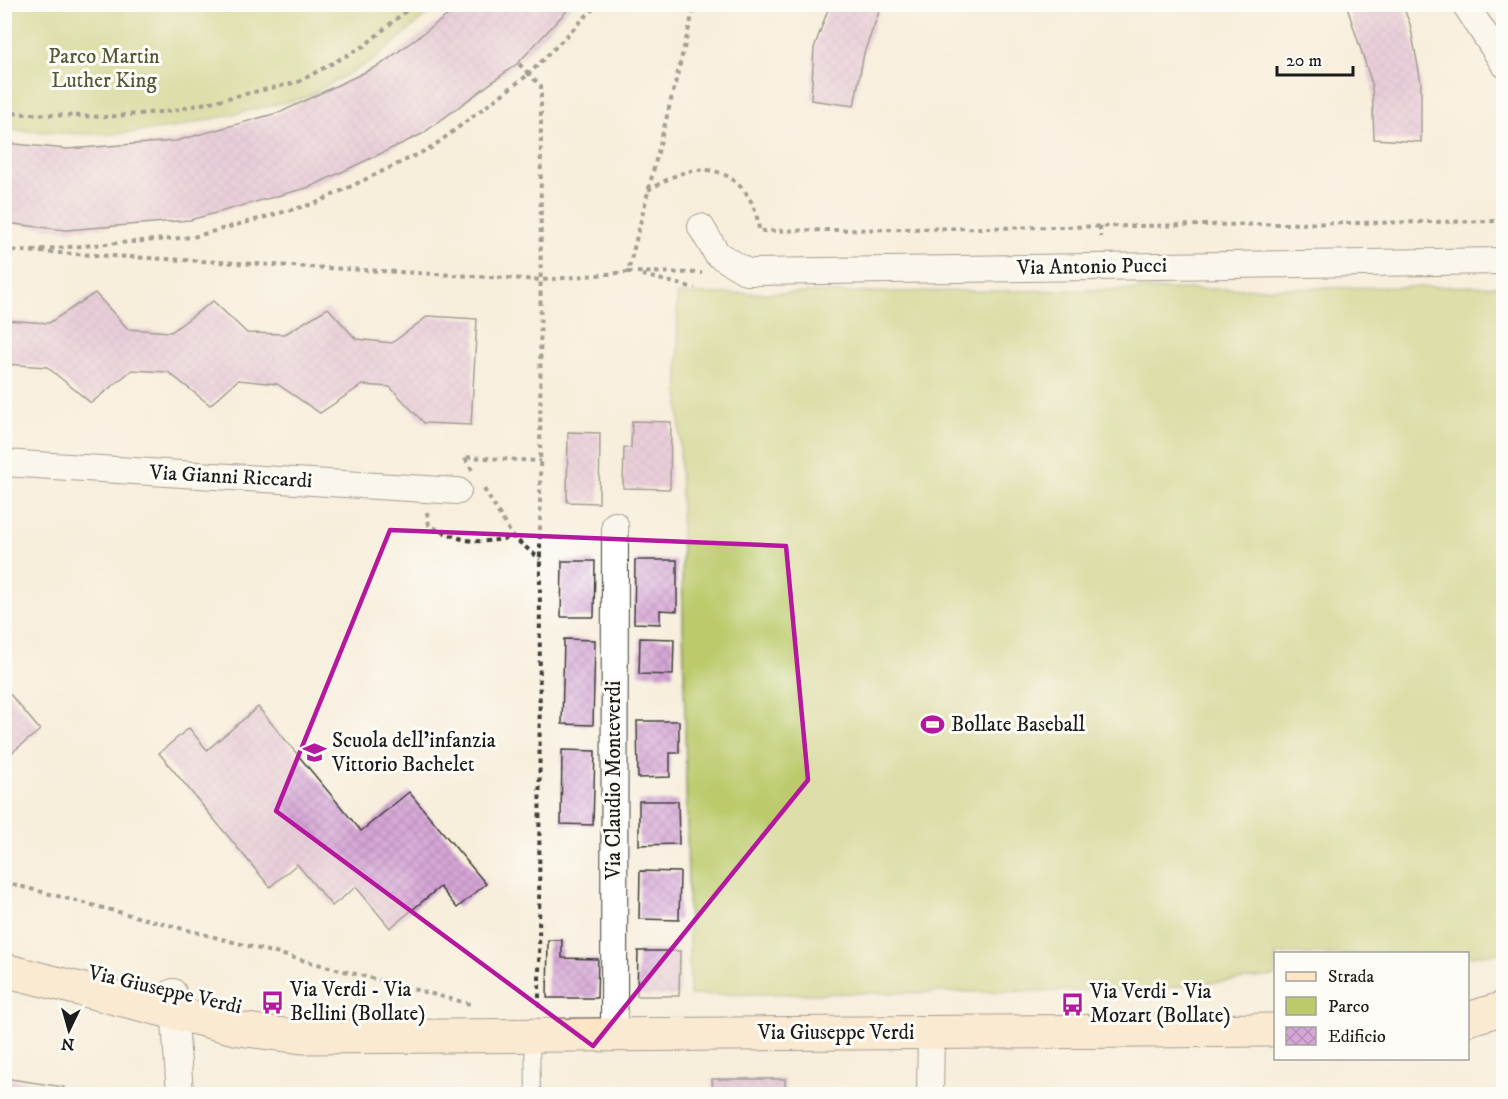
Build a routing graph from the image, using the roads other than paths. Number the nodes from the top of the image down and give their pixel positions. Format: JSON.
{"nodes":[{"id":1,"x":1465,"y":4,"type":"edge"},
{"id":2,"x":1503,"y":64,"type":"edge"},
{"id":3,"x":701,"y":227,"type":"dead end"},
{"id":4,"x":1503,"y":261,"type":"edge"},
{"id":5,"x":4,"y":463,"type":"edge"},
{"id":6,"x":472,"y":485,"type":"road end"},
{"id":7,"x":615,"y":525,"type":"dead end"},
{"id":8,"x":4,"y":951,"type":"edge"},
{"id":9,"x":4,"y":970,"type":"edge"},
{"id":10,"x":173,"y":1003,"type":"junction"},
{"id":11,"x":1503,"y":1008,"type":"edge"},
{"id":12,"x":537,"y":1014,"type":"junction"},
{"id":13,"x":1469,"y":1018,"type":"edge"},
{"id":14,"x":1503,"y":1028,"type":"edge"},
{"id":15,"x":1274,"y":1030,"type":"edge"},
{"id":16,"x":1469,"y":1032,"type":"edge"},
{"id":17,"x":930,"y":1033,"type":"junction"},
{"id":18,"x":614,"y":1034,"type":"junction"},
{"id":19,"x":180,"y":1095,"type":"edge"},
{"id":20,"x":533,"y":1095,"type":"edge"},
{"id":21,"x":930,"y":1095,"type":"edge"}],
"edges":[{"from":1,"to":2,"type":"street"},
{"from":3,"to":4,"type":"street","name":"Via Antonio Pucci"},
{"from":5,"to":6,"type":"street","name":"Via Gianni Riccardi"},
{"from":7,"to":18,"type":"street","name":"Via Claudio Monteverdi"},
{"from":8,"to":10,"type":"street","name":"Via Giuseppe Verdi"},
{"from":9,"to":10,"type":"street","name":"Via Giuseppe Verdi"},
{"from":10,"to":12,"type":"street","name":"Via Giuseppe Verdi"},
{"from":10,"to":19,"type":"street"},
{"from":11,"to":13,"type":"street"},
{"from":12,"to":18,"type":"street","name":"Via Giuseppe Verdi"},
{"from":12,"to":20,"type":"lane"},
{"from":14,"to":16,"type":"street"},
{"from":15,"to":17,"type":"street","name":"Via Giuseppe Verdi"},
{"from":17,"to":18,"type":"street","name":"Via Giuseppe Verdi"},
{"from":17,"to":21,"type":"street"}]}
